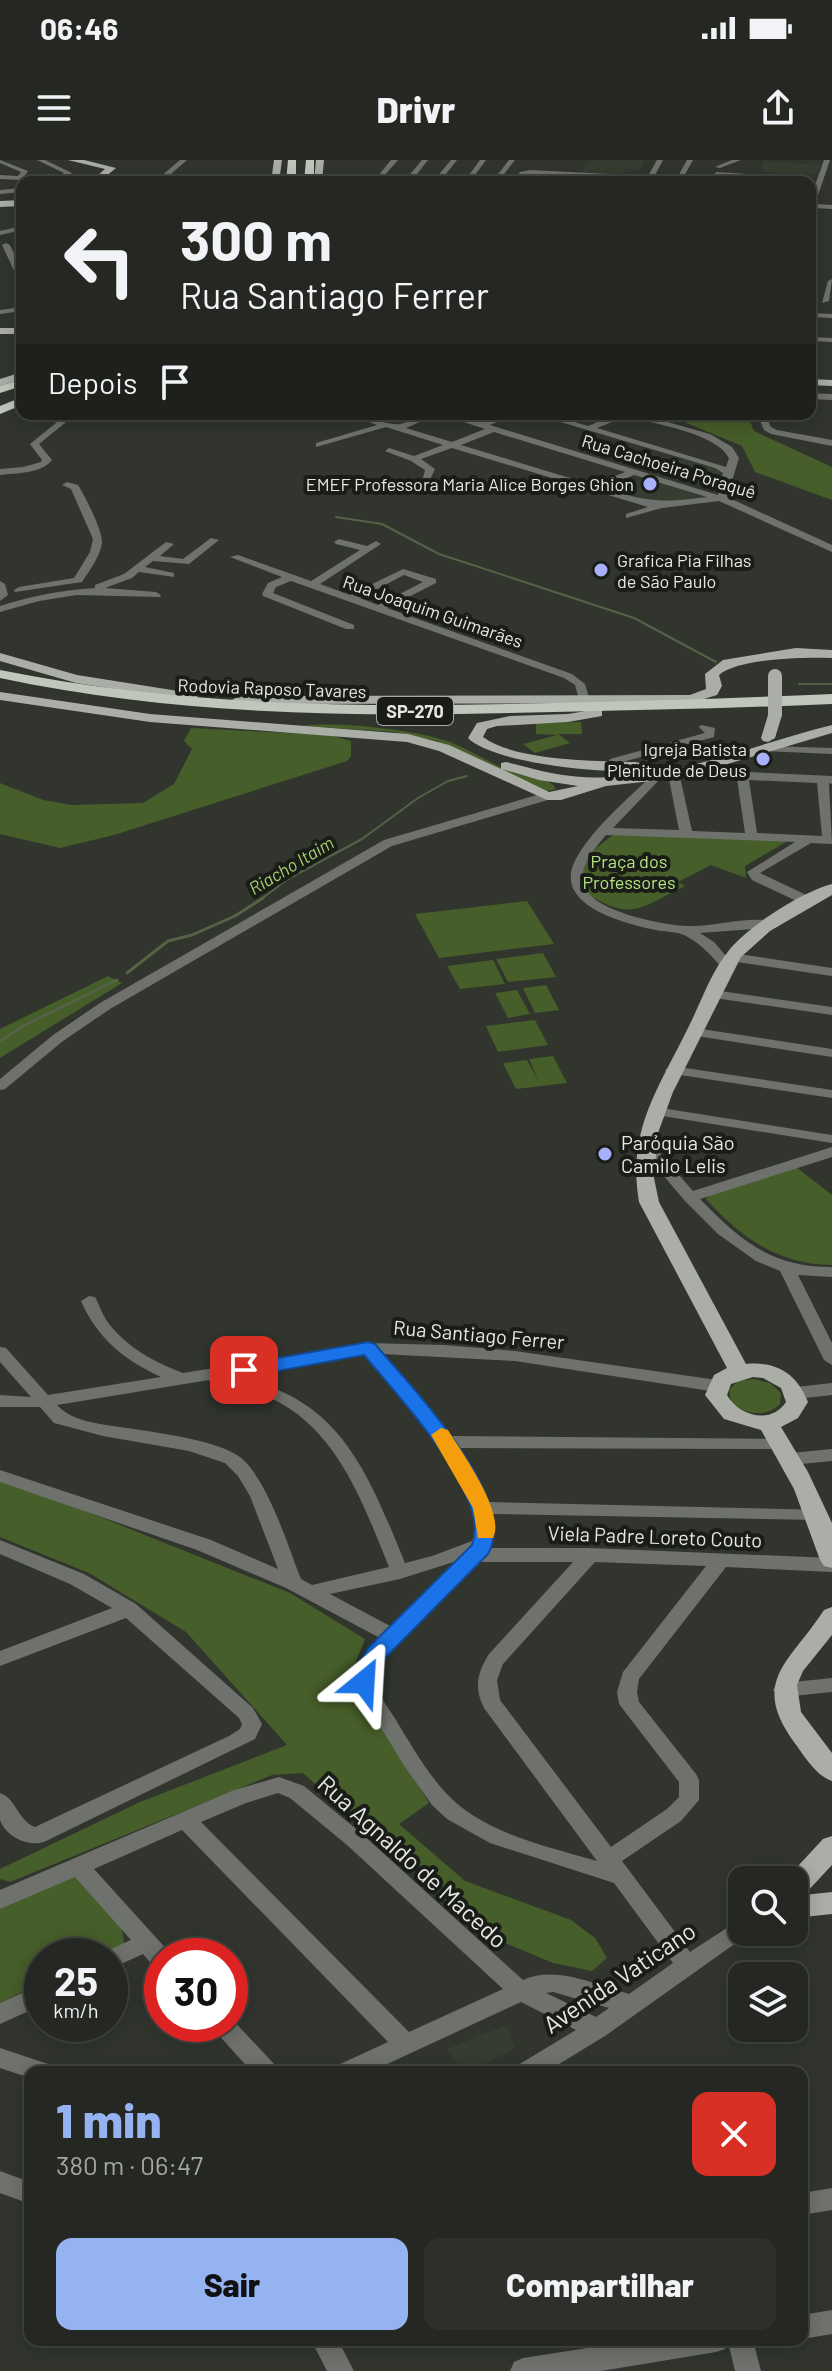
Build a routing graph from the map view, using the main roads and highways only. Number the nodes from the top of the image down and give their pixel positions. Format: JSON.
{"nodes":[{"id":1,"x":72,"y":160,"type":"edge"},
{"id":2,"x":93,"y":161,"type":"edge"},
{"id":3,"x":105,"y":176,"type":"edge"},
{"id":4,"x":832,"y":655,"type":"edge"},
{"id":5,"x":0,"y":657,"type":"edge"},
{"id":6,"x":0,"y":666,"type":"edge"},
{"id":7,"x":769,"y":666,"type":"junction"},
{"id":8,"x":0,"y":674,"type":"edge"},
{"id":9,"x":0,"y":681,"type":"edge"},
{"id":10,"x":832,"y":691,"type":"edge"},
{"id":11,"x":0,"y":696,"type":"edge"},
{"id":12,"x":108,"y":696,"type":"junction"},
{"id":13,"x":832,"y":699,"type":"edge"},
{"id":14,"x":714,"y":703,"type":"junction"},
{"id":15,"x":832,"y":706,"type":"edge"},
{"id":16,"x":597,"y":713,"type":"junction"},
{"id":17,"x":211,"y":714,"type":"junction"},
{"id":18,"x":832,"y":729,"type":"edge"},
{"id":19,"x":777,"y":736,"type":"junction"},
{"id":20,"x":533,"y":756,"type":"junction"},
{"id":21,"x":519,"y":771,"type":"junction"},
{"id":22,"x":611,"y":774,"type":"junction"},
{"id":23,"x":556,"y":779,"type":"junction"},
{"id":24,"x":554,"y":796,"type":"junction"},
{"id":25,"x":832,"y":889,"type":"edge"},
{"id":26,"x":739,"y":1371,"type":"junction"},
{"id":27,"x":767,"y":1423,"type":"junction"},
{"id":28,"x":824,"y":1520,"type":"edge"},
{"id":29,"x":832,"y":1563,"type":"edge"},
{"id":30,"x":832,"y":1616,"type":"edge"},
{"id":31,"x":832,"y":1771,"type":"edge"},
{"id":32,"x":832,"y":1847,"type":"edge"},
{"id":33,"x":808,"y":1873,"type":"edge"},
{"id":34,"x":832,"y":1903,"type":"edge"},
{"id":35,"x":808,"y":1906,"type":"edge"}],
"edges":[{"from":1,"to":2,"type":"main road"},
{"from":2,"to":3,"type":"main road"},
{"from":4,"to":7,"type":"main road","name":"Rodovia Raposo Tavares"},
{"from":5,"to":7,"type":"main road","name":"Rodovia Raposo Tavares"},
{"from":6,"to":12,"type":"highway"},
{"from":7,"to":19,"type":"main road","bridge":true},
{"from":8,"to":12,"type":"highway","name":"Rodovia Raposo Tavares","number":"SP-270"},
{"from":9,"to":17,"type":"highway","name":"Rodovia Raposo Tavares","number":"SP-270"},
{"from":10,"to":14,"type":"highway"},
{"from":11,"to":24,"type":"main road"},
{"from":12,"to":14,"type":"highway","name":"Rodovia Raposo Tavares","number":"SP-270"},
{"from":13,"to":14,"type":"highway","name":"Rodovia Raposo Tavares","number":"SP-270"},
{"from":15,"to":16,"type":"highway","name":"Rodovia Raposo Tavares","number":"SP-270"},
{"from":16,"to":17,"type":"highway","name":"Rodovia Raposo Tavares","number":"SP-270"},
{"from":16,"to":20,"type":"main road"},
{"from":17,"to":21,"type":"main road"},
{"from":18,"to":19,"type":"main road"},
{"from":19,"to":22,"type":"main road"},
{"from":19,"to":22,"type":"main road"},
{"from":20,"to":21,"type":"main road"},
{"from":20,"to":22,"type":"main road"},
{"from":21,"to":23,"type":"main road"},
{"from":22,"to":23,"type":"main road"},
{"from":22,"to":24,"type":"main road"},
{"from":23,"to":24,"type":"main road"},
{"from":25,"to":26,"type":"main road"},
{"from":26,"to":27,"type":"main road"},
{"from":26,"to":27,"type":"main road"},
{"from":27,"to":28,"type":"main road"},
{"from":28,"to":29,"type":"main road"},
{"from":30,"to":31,"type":"main road"},
{"from":32,"to":33,"type":"main road"},
{"from":34,"to":35,"type":"main road"}]}
